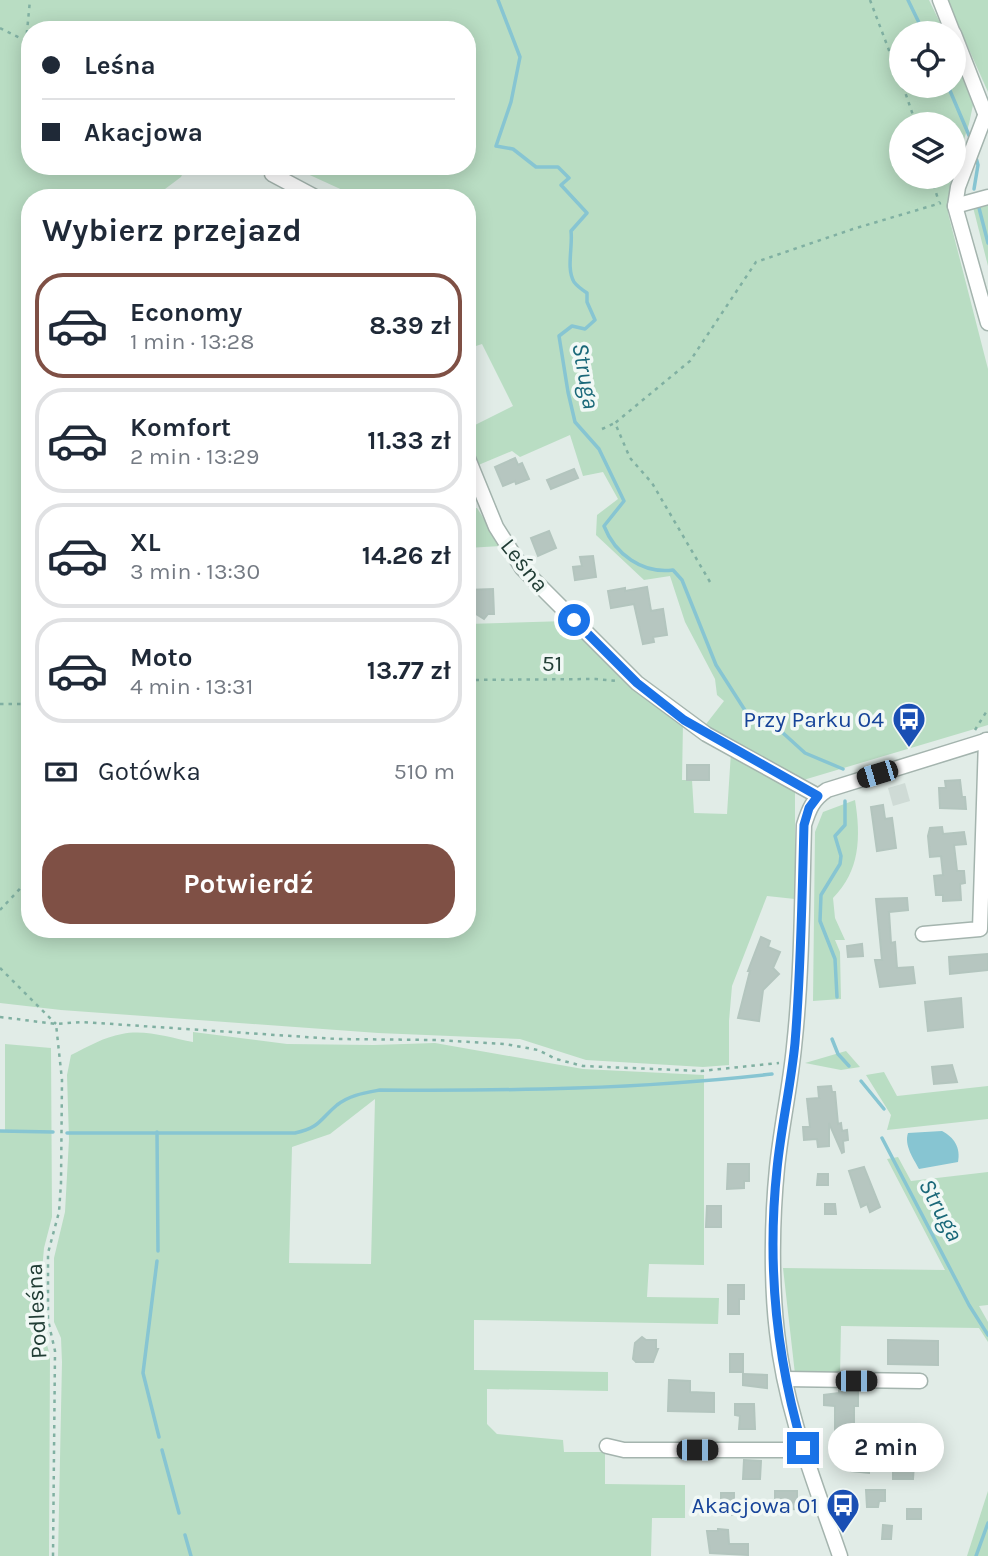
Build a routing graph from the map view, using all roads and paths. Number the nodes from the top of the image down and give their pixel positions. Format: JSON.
{"nodes":[{"id":1,"x":30,"y":0,"type":"edge"},
{"id":2,"x":870,"y":0,"type":"edge"},
{"id":3,"x":940,"y":0,"type":"edge"},
{"id":4,"x":29,"y":21,"type":"edge"},
{"id":5,"x":949,"y":21,"type":"edge"},
{"id":6,"x":0,"y":28,"type":"edge"},
{"id":7,"x":21,"y":38,"type":"edge"},
{"id":8,"x":889,"y":50,"type":"edge"},
{"id":9,"x":966,"y":66,"type":"edge"},
{"id":10,"x":986,"y":118,"type":"edge"},
{"id":11,"x":274,"y":175,"type":"edge"},
{"id":12,"x":300,"y":189,"type":"edge"},
{"id":13,"x":935,"y":189,"type":"edge"},
{"id":14,"x":988,"y":197,"type":"edge"},
{"id":15,"x":939,"y":202,"type":"junction"},
{"id":16,"x":955,"y":206,"type":"junction"},
{"id":17,"x":988,"y":323,"type":"edge"},
{"id":18,"x":615,"y":423,"type":"junction"},
{"id":19,"x":602,"y":429,"type":"dead end"},
{"id":20,"x":476,"y":478,"type":"edge"},
{"id":21,"x":710,"y":583,"type":"dead end"},
{"id":22,"x":476,"y":680,"type":"edge"},
{"id":23,"x":637,"y":683,"type":"junction"},
{"id":24,"x":0,"y":704,"type":"edge"},
{"id":25,"x":21,"y":704,"type":"edge"},
{"id":26,"x":988,"y":709,"type":"edge"},
{"id":27,"x":983,"y":741,"type":"edge"},
{"id":28,"x":818,"y":796,"type":"junction"},
{"id":29,"x":21,"y":888,"type":"edge"},
{"id":30,"x":0,"y":910,"type":"edge"},
{"id":31,"x":923,"y":934,"type":"dead end"},
{"id":32,"x":0,"y":968,"type":"edge"},
{"id":33,"x":0,"y":1017,"type":"edge"},
{"id":34,"x":56,"y":1024,"type":"junction"},
{"id":35,"x":792,"y":1064,"type":"junction"},
{"id":36,"x":785,"y":1379,"type":"junction"},
{"id":37,"x":920,"y":1381,"type":"dead end"},
{"id":38,"x":607,"y":1446,"type":"dead end"},
{"id":39,"x":803,"y":1448,"type":"junction"},
{"id":40,"x":53,"y":1556,"type":"edge"},
{"id":41,"x":841,"y":1556,"type":"edge"}],
"edges":[{"from":1,"to":4,"type":"path"},
{"from":2,"to":8,"type":"path"},
{"from":3,"to":5,"type":"street"},
{"from":6,"to":7,"type":"path"},
{"from":9,"to":10,"type":"street"},
{"from":10,"to":16,"type":"street"},
{"from":11,"to":12,"type":"street"},
{"from":13,"to":15,"type":"path"},
{"from":14,"to":16,"type":"street"},
{"from":15,"to":16,"type":"path"},
{"from":15,"to":18,"type":"path"},
{"from":16,"to":17,"type":"street"},
{"from":18,"to":19,"type":"path"},
{"from":18,"to":21,"type":"path"},
{"from":20,"to":23,"type":"street","name":"Leśna"},
{"from":22,"to":23,"type":"path","name":"51"},
{"from":23,"to":28,"type":"street","name":"Leśna"},
{"from":24,"to":25,"type":"path"},
{"from":26,"to":27,"type":"path"},
{"from":27,"to":28,"type":"street"},
{"from":27,"to":31,"type":"street"},
{"from":28,"to":35,"type":"street"},
{"from":29,"to":30,"type":"path"},
{"from":32,"to":34,"type":"path"},
{"from":33,"to":34,"type":"path"},
{"from":34,"to":35,"type":"path"},
{"from":34,"to":40,"type":"path","name":"Podleśna"},
{"from":35,"to":36,"type":"street"},
{"from":36,"to":37,"type":"street"},
{"from":36,"to":39,"type":"street"},
{"from":38,"to":39,"type":"street"},
{"from":39,"to":41,"type":"street"}]}
